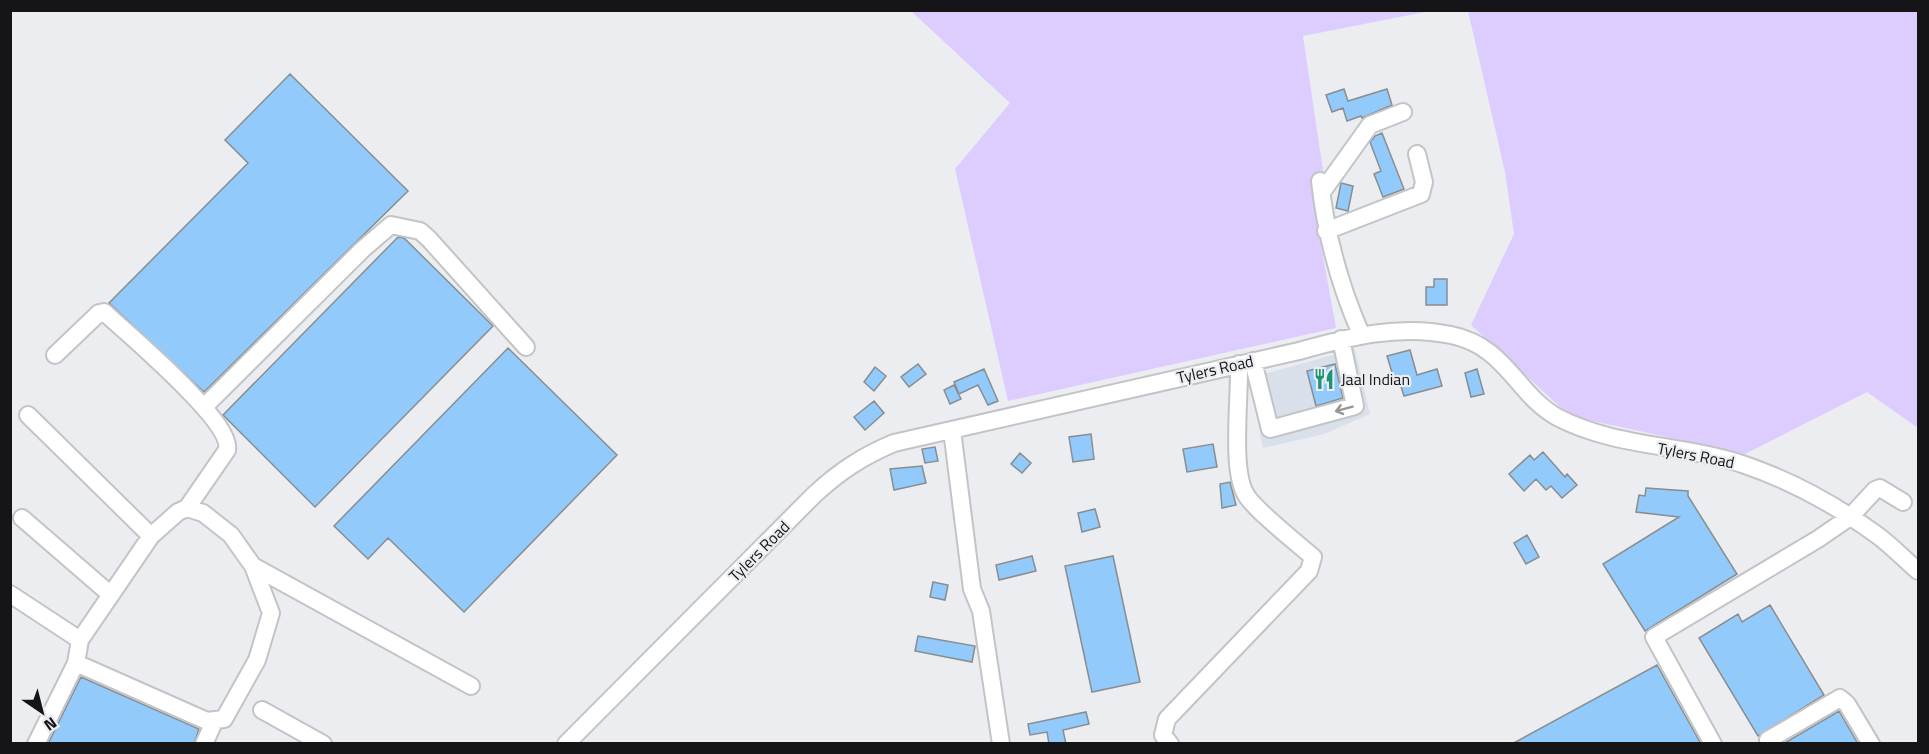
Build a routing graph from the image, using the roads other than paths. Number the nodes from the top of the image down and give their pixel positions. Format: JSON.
{"nodes":[{"id":1,"x":1403,"y":112,"type":"dead end"},
{"id":2,"x":1417,"y":154,"type":"dead end"},
{"id":3,"x":1326,"y":231,"type":"junction"},
{"id":4,"x":1361,"y":334,"type":"junction"},
{"id":5,"x":1341,"y":339,"type":"junction"},
{"id":6,"x":526,"y":347,"type":"dead end"},
{"id":7,"x":55,"y":355,"type":"dead end"},
{"id":8,"x":1246,"y":362,"type":"junction"},
{"id":9,"x":204,"y":407,"type":"junction"},
{"id":10,"x":28,"y":415,"type":"dead end"},
{"id":11,"x":952,"y":430,"type":"junction"},
{"id":12,"x":1903,"y":502,"type":"dead end"},
{"id":13,"x":187,"y":508,"type":"junction"},
{"id":14,"x":1851,"y":517,"type":"junction"},
{"id":15,"x":22,"y":518,"type":"dead end"},
{"id":16,"x":151,"y":536,"type":"junction"},
{"id":17,"x":253,"y":566,"type":"junction"},
{"id":18,"x":1918,"y":571,"type":"edge"},
{"id":19,"x":10,"y":594,"type":"edge"},
{"id":20,"x":111,"y":595,"type":"junction"},
{"id":21,"x":80,"y":640,"type":"junction"},
{"id":22,"x":76,"y":663,"type":"junction"},
{"id":23,"x":471,"y":686,"type":"dead end"},
{"id":24,"x":262,"y":710,"type":"dead end"},
{"id":25,"x":215,"y":720,"type":"junction"},
{"id":26,"x":1768,"y":740,"type":"dead end"},
{"id":27,"x":36,"y":744,"type":"edge"},
{"id":28,"x":204,"y":744,"type":"edge"},
{"id":29,"x":323,"y":744,"type":"edge"},
{"id":30,"x":566,"y":744,"type":"edge"},
{"id":31,"x":1001,"y":744,"type":"edge"},
{"id":32,"x":1170,"y":744,"type":"edge"},
{"id":33,"x":1713,"y":744,"type":"edge"},
{"id":34,"x":1871,"y":744,"type":"edge"}],
"edges":[{"from":1,"to":3,"type":"street"},
{"from":2,"to":3,"type":"street"},
{"from":3,"to":4,"type":"street"},
{"from":4,"to":5,"type":"street","name":"Tylers Road"},
{"from":4,"to":14,"type":"street","name":"Tylers Road"},
{"from":5,"to":8,"type":"street","name":"Tylers Road"},
{"from":5,"to":8,"type":"street","one_way":true},
{"from":6,"to":9,"type":"street"},
{"from":7,"to":9,"type":"street"},
{"from":8,"to":11,"type":"street","name":"Tylers Road"},
{"from":8,"to":32,"type":"street"},
{"from":9,"to":13,"type":"street"},
{"from":10,"to":16,"type":"street"},
{"from":11,"to":30,"type":"street","name":"Tylers Road"},
{"from":11,"to":31,"type":"street"},
{"from":12,"to":14,"type":"street"},
{"from":13,"to":16,"type":"street"},
{"from":13,"to":17,"type":"street"},
{"from":14,"to":18,"type":"street","name":"Tylers Road"},
{"from":14,"to":33,"type":"street"},
{"from":15,"to":20,"type":"street"},
{"from":16,"to":20,"type":"street"},
{"from":17,"to":23,"type":"street"},
{"from":17,"to":25,"type":"street"},
{"from":19,"to":21,"type":"street"},
{"from":20,"to":21,"type":"street"},
{"from":21,"to":22,"type":"street"},
{"from":22,"to":25,"type":"street"},
{"from":22,"to":27,"type":"street"},
{"from":24,"to":29,"type":"street"},
{"from":25,"to":28,"type":"street"},
{"from":26,"to":34,"type":"street"}]}
